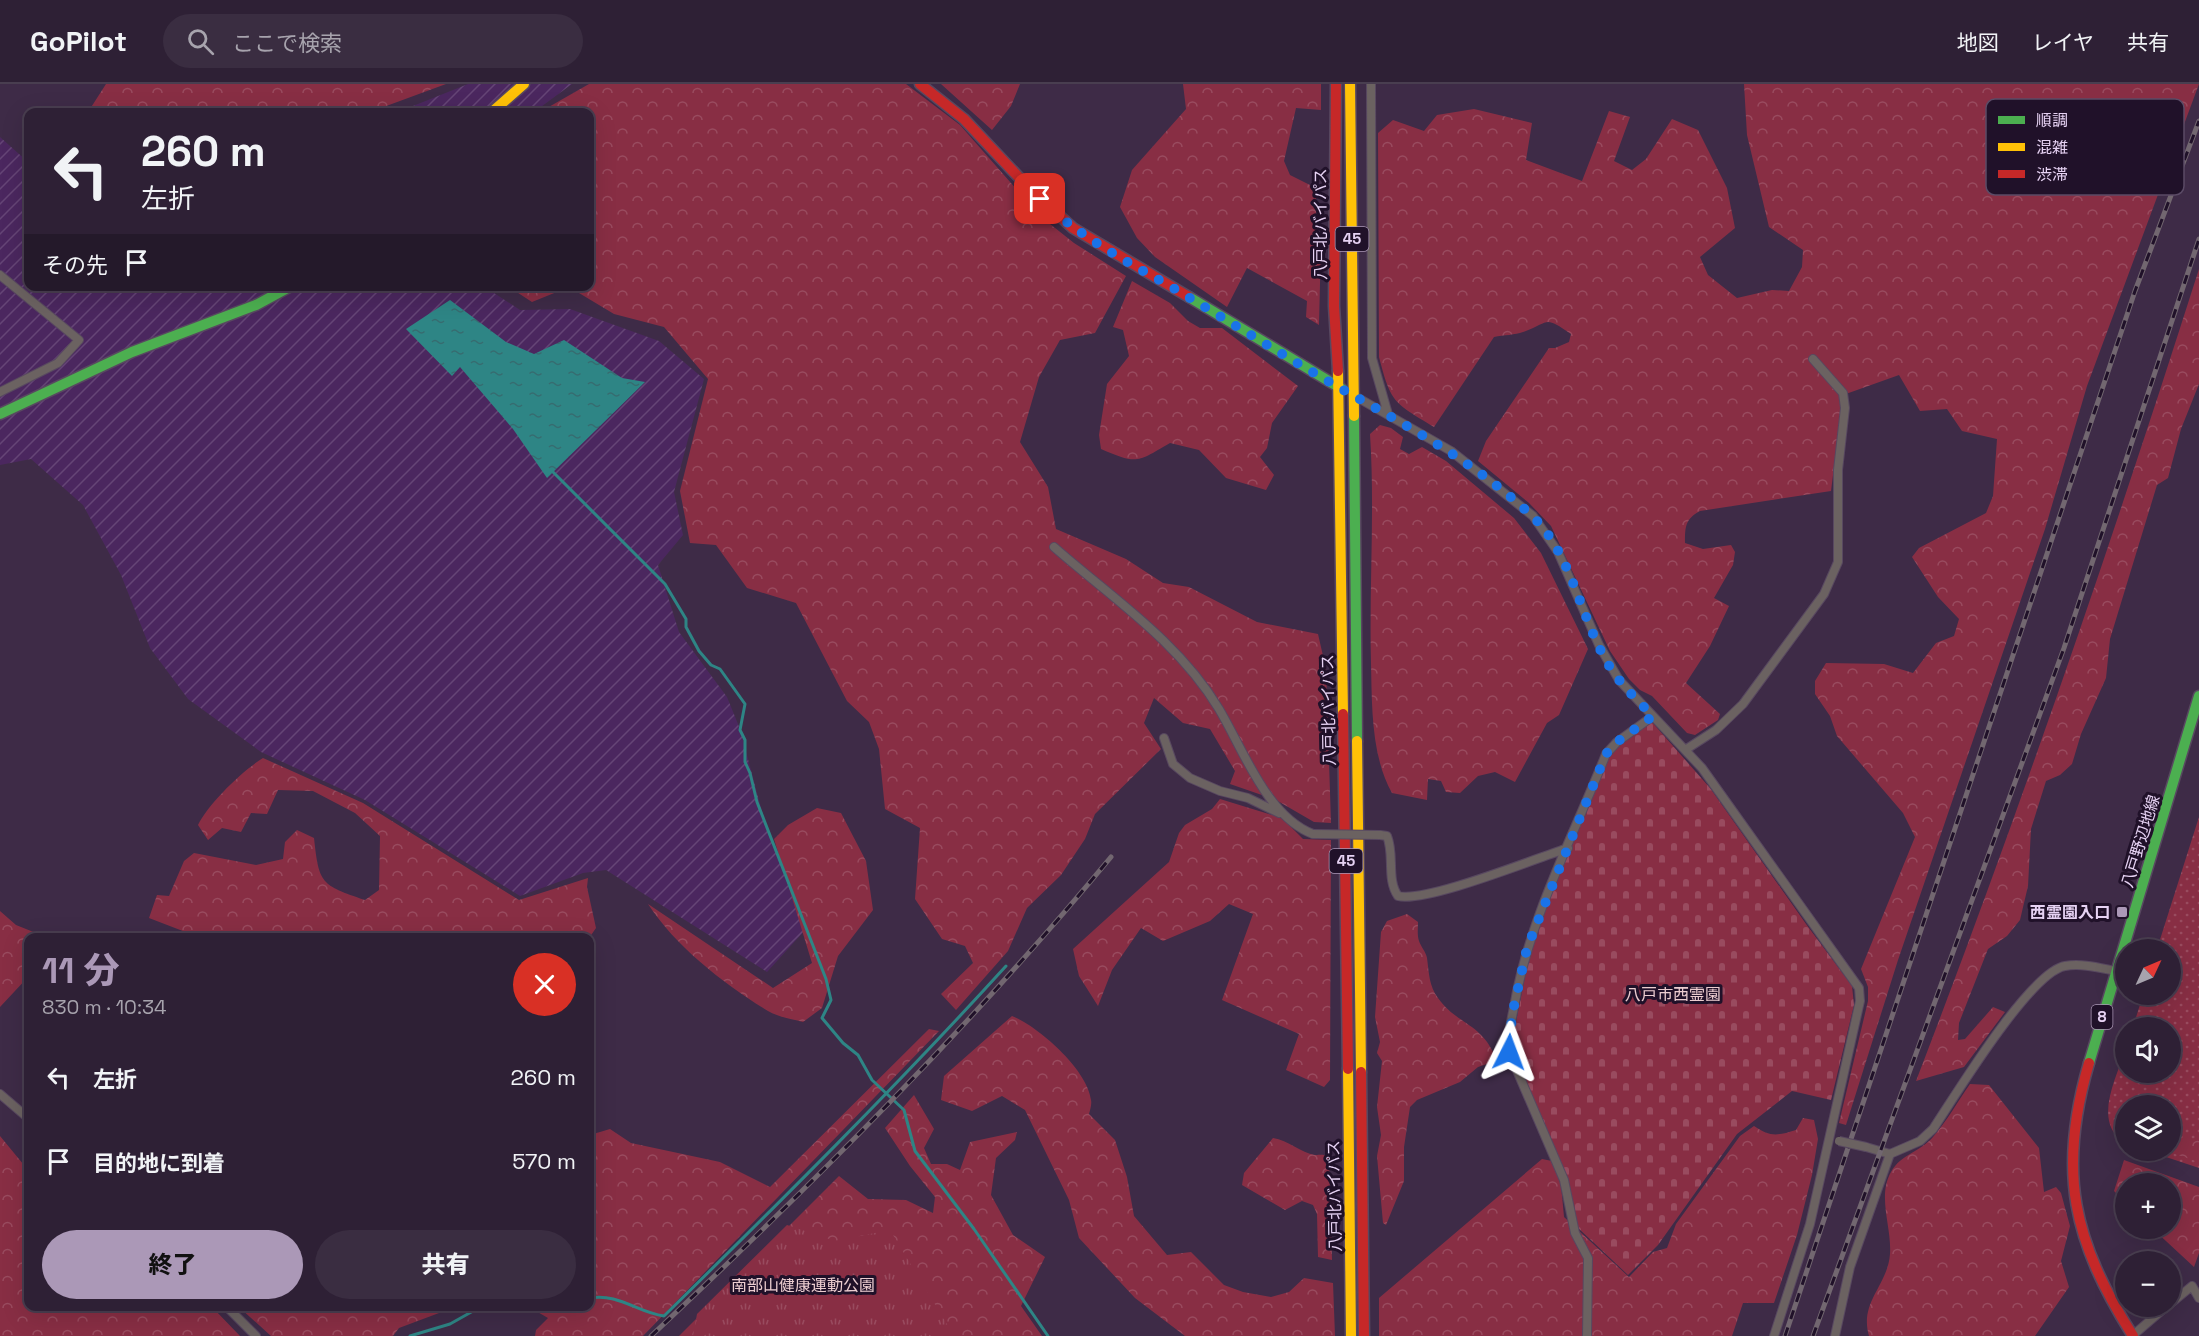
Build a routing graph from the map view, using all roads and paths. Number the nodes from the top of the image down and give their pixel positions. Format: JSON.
{"nodes":[{"id":1,"x":524,"y":84,"type":"edge"},
{"id":2,"x":920,"y":84,"type":"edge"},
{"id":3,"x":1336,"y":84,"type":"edge"},
{"id":4,"x":1350,"y":84,"type":"edge"},
{"id":5,"x":1371,"y":84,"type":"edge"},
{"id":6,"x":497,"y":108,"type":"edge"},
{"id":7,"x":0,"y":275,"type":"edge"},
{"id":8,"x":282,"y":291,"type":"edge"},
{"id":9,"x":1813,"y":359,"type":"dead end"},
{"id":10,"x":1339,"y":387,"type":"junction"},
{"id":11,"x":0,"y":392,"type":"edge"},
{"id":12,"x":1353,"y":395,"type":"junction"},
{"id":13,"x":0,"y":414,"type":"edge"},
{"id":14,"x":1388,"y":414,"type":"junction"},
{"id":15,"x":1054,"y":547,"type":"dead end"},
{"id":16,"x":2199,"y":696,"type":"edge"},
{"id":17,"x":1653,"y":716,"type":"junction"},
{"id":18,"x":1164,"y":738,"type":"dead end"},
{"id":19,"x":1685,"y":750,"type":"junction"},
{"id":20,"x":1286,"y":816,"type":"junction"},
{"id":21,"x":1568,"y":848,"type":"junction"},
{"id":22,"x":2126,"y":939,"type":"edge"},
{"id":23,"x":2115,"y":971,"type":"edge"},
{"id":24,"x":2115,"y":974,"type":"edge"},
{"id":25,"x":0,"y":1094,"type":"edge"},
{"id":26,"x":24,"y":1115,"type":"edge"},
{"id":27,"x":1828,"y":1138,"type":"junction"},
{"id":28,"x":1890,"y":1154,"type":"junction"},
{"id":29,"x":2181,"y":1295,"type":"edge"},
{"id":30,"x":2199,"y":1298,"type":"edge"},
{"id":31,"x":231,"y":1311,"type":"edge"},
{"id":32,"x":2155,"y":1317,"type":"edge"},
{"id":33,"x":256,"y":1336,"type":"edge"},
{"id":34,"x":1351,"y":1336,"type":"edge"},
{"id":35,"x":1364,"y":1336,"type":"edge"},
{"id":36,"x":1587,"y":1336,"type":"edge"},
{"id":37,"x":1774,"y":1336,"type":"edge"},
{"id":38,"x":1834,"y":1336,"type":"edge"},
{"id":39,"x":2132,"y":1336,"type":"edge"}],
"edges":[{"from":1,"to":6,"type":"main road"},
{"from":2,"to":10,"type":"main road"},
{"from":3,"to":10,"type":"main road","name":"八戸北バイパス","number":"45"},
{"from":4,"to":12,"type":"main road","name":"八戸北バイパス","number":"45"},
{"from":5,"to":14,"type":"street"},
{"from":7,"to":11,"type":"street"},
{"from":8,"to":13,"type":"main road"},
{"from":9,"to":19,"type":"street"},
{"from":10,"to":12,"type":"main road"},
{"from":10,"to":34,"type":"main road","name":"八戸北バイパス","number":"45"},
{"from":12,"to":14,"type":"street"},
{"from":12,"to":35,"type":"main road","name":"八戸北バイパス","number":"45"},
{"from":14,"to":17,"type":"street"},
{"from":15,"to":20,"type":"street"},
{"from":16,"to":22,"type":"main road","name":"八戸野辺地線","number":"8"},
{"from":17,"to":19,"type":"street"},
{"from":17,"to":21,"type":"street"},
{"from":18,"to":20,"type":"street"},
{"from":19,"to":27,"type":"street"},
{"from":20,"to":21,"type":"street","bridge":true},
{"from":21,"to":36,"type":"street"},
{"from":23,"to":28,"type":"street"},
{"from":24,"to":39,"type":"main road","name":"八戸野辺地線","number":"8"},
{"from":25,"to":26,"type":"street"},
{"from":27,"to":28,"type":"street","bridge":true},
{"from":27,"to":37,"type":"street"},
{"from":28,"to":38,"type":"street"},
{"from":29,"to":30,"type":"street"},
{"from":31,"to":33,"type":"street"},
{"from":32,"to":39,"type":"street"}]}
